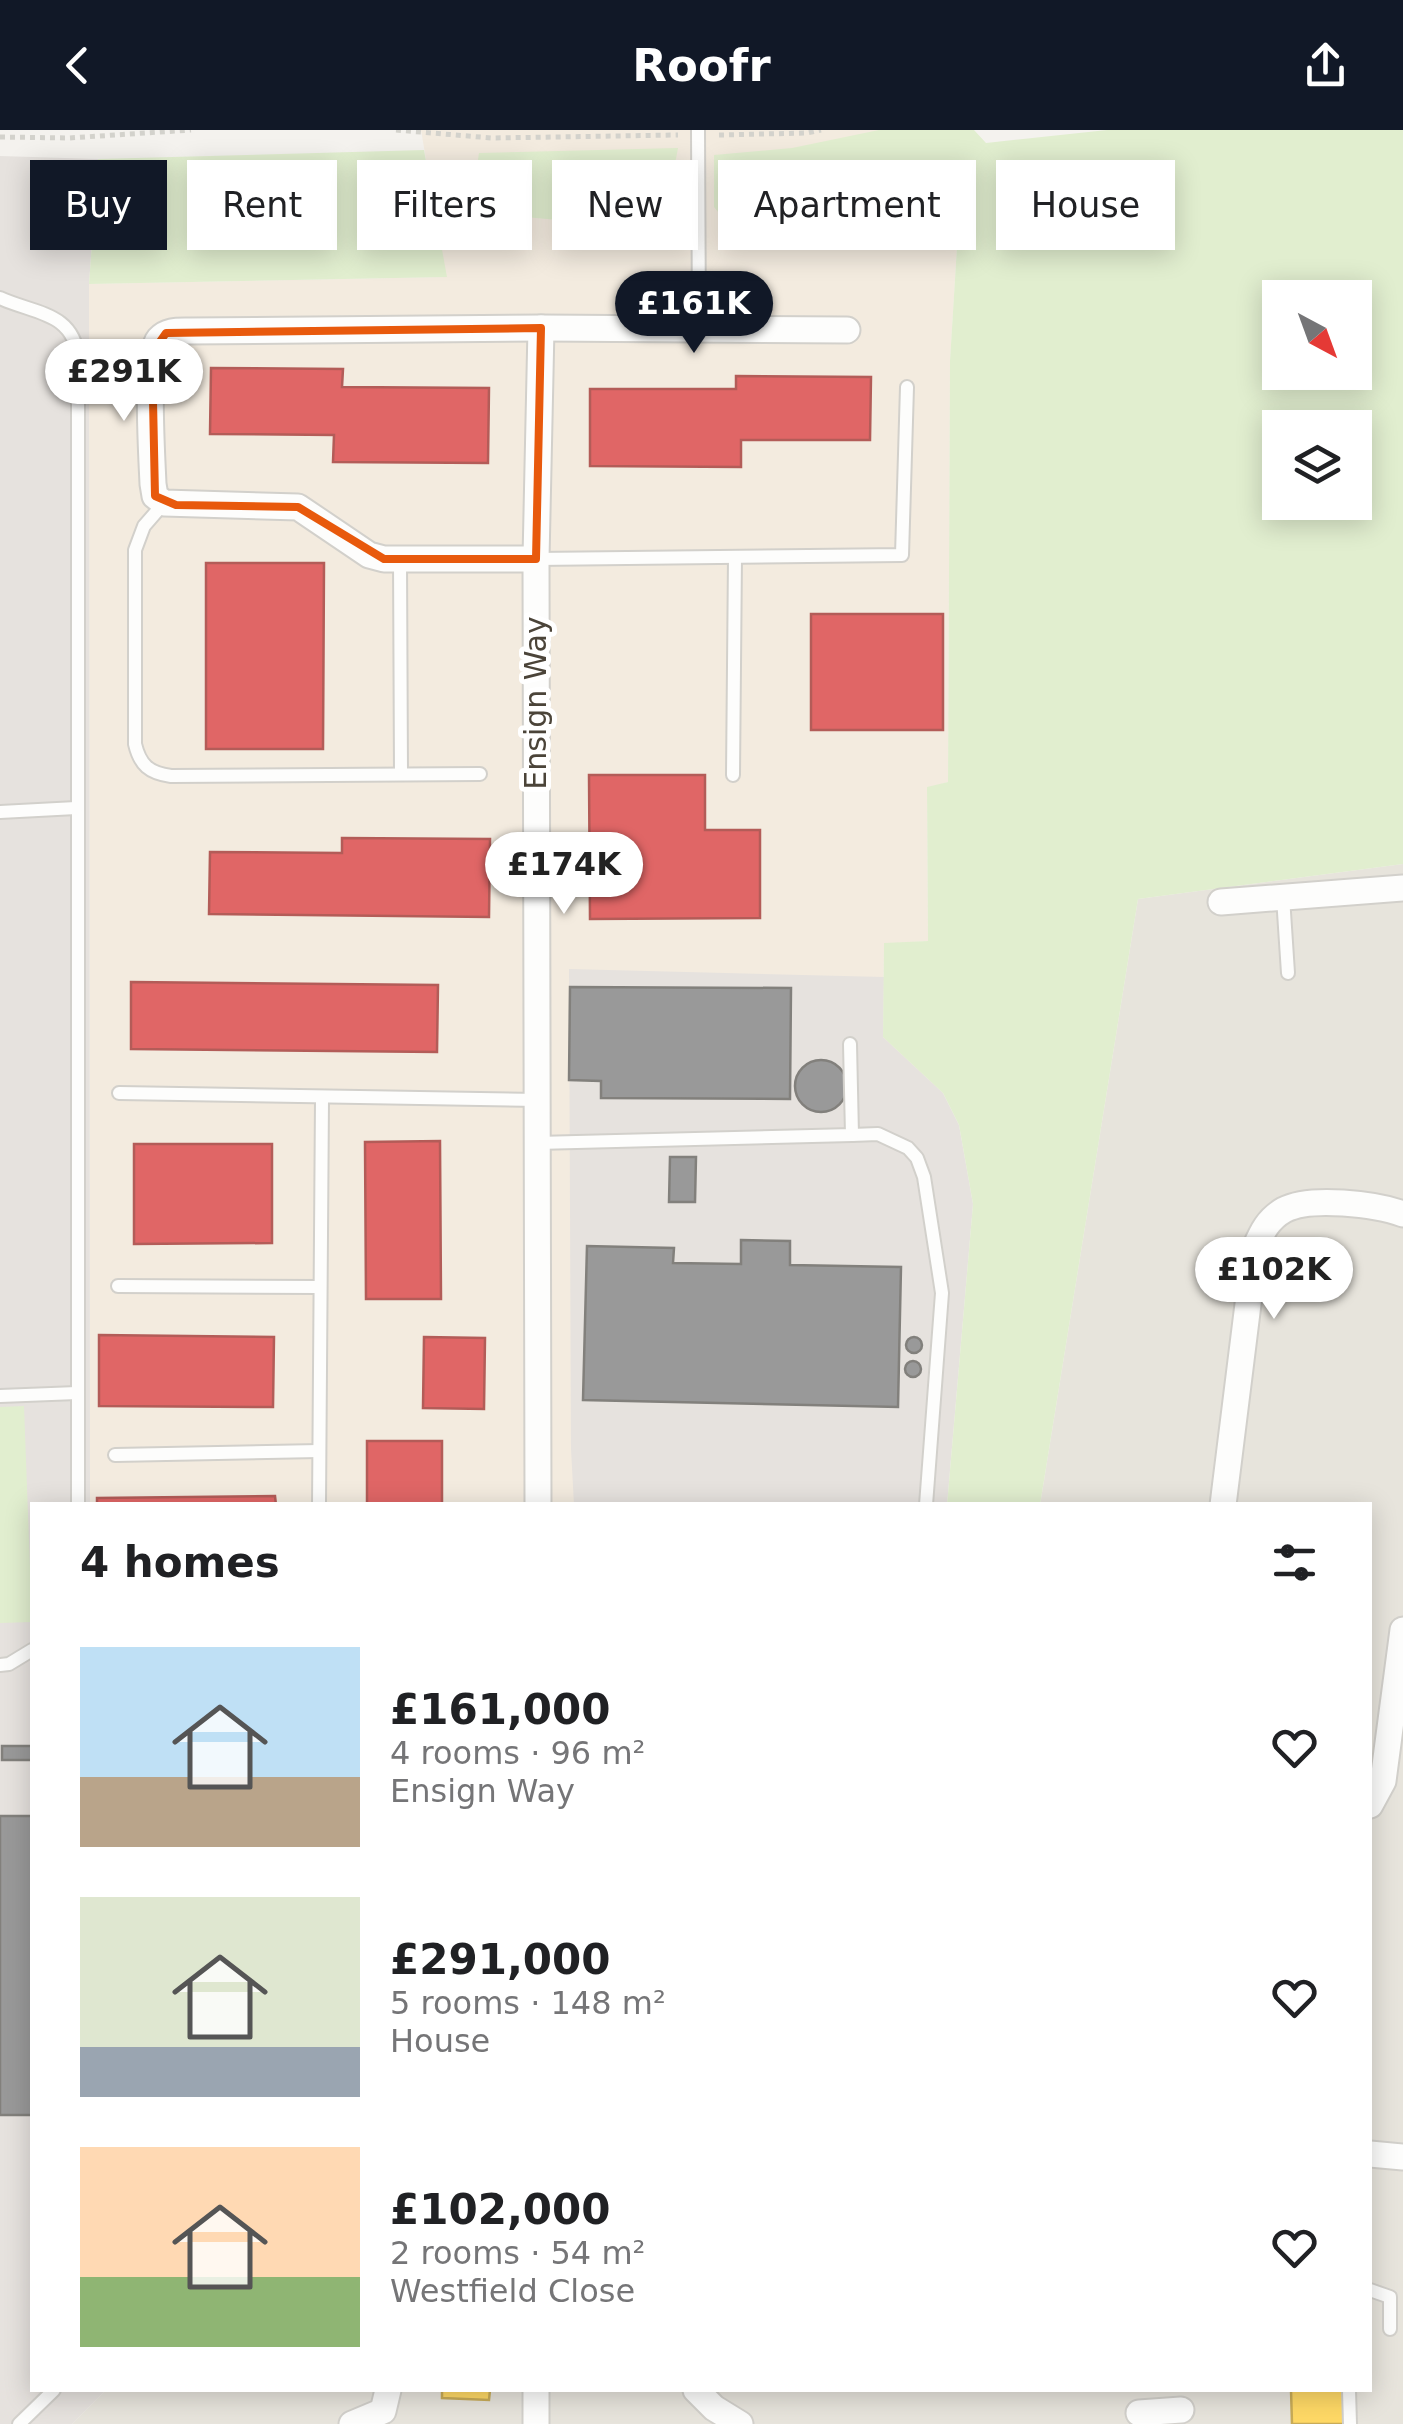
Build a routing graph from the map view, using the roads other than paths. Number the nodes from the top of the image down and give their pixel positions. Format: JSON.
{"nodes":[{"id":1,"x":699,"y":133,"type":"edge"},
{"id":2,"x":0,"y":298,"type":"edge"},
{"id":3,"x":541,"y":328,"type":"junction"},
{"id":4,"x":698,"y":329,"type":"junction"},
{"id":5,"x":847,"y":330,"type":"dead end"},
{"id":6,"x":907,"y":388,"type":"dead end"},
{"id":7,"x":164,"y":503,"type":"junction"},
{"id":8,"x":735,"y":557,"type":"junction"},
{"id":9,"x":536,"y":559,"type":"junction"},
{"id":10,"x":400,"y":560,"type":"junction"},
{"id":11,"x":401,"y":774,"type":"junction"},
{"id":12,"x":480,"y":774,"type":"dead end"},
{"id":13,"x":733,"y":775,"type":"dead end"},
{"id":14,"x":76,"y":808,"type":"junction"},
{"id":15,"x":0,"y":812,"type":"edge"},
{"id":16,"x":1403,"y":888,"type":"edge"},
{"id":17,"x":1283,"y":897,"type":"junction"},
{"id":18,"x":1221,"y":902,"type":"dead end"},
{"id":19,"x":1288,"y":972,"type":"dead end"},
{"id":20,"x":850,"y":1044,"type":"dead end"},
{"id":21,"x":119,"y":1093,"type":"dead end"},
{"id":22,"x":322,"y":1099,"type":"junction"},
{"id":23,"x":537,"y":1100,"type":"junction"},
{"id":24,"x":852,"y":1135,"type":"junction"},
{"id":25,"x":537,"y":1142,"type":"junction"},
{"id":26,"x":1403,"y":1214,"type":"edge"},
{"id":27,"x":118,"y":1286,"type":"dead end"},
{"id":28,"x":320,"y":1287,"type":"junction"},
{"id":29,"x":78,"y":1393,"type":"junction"},
{"id":30,"x":0,"y":1396,"type":"edge"},
{"id":31,"x":320,"y":1450,"type":"junction"},
{"id":32,"x":114,"y":1456,"type":"dead end"},
{"id":33,"x":78,"y":1502,"type":"edge"},
{"id":34,"x":319,"y":1502,"type":"edge"},
{"id":35,"x":538,"y":1502,"type":"edge"},
{"id":36,"x":926,"y":1502,"type":"edge"},
{"id":37,"x":1223,"y":1502,"type":"edge"},
{"id":38,"x":1403,"y":1630,"type":"edge"},
{"id":39,"x":30,"y":1651,"type":"edge"},
{"id":40,"x":0,"y":1665,"type":"edge"},
{"id":41,"x":1399,"y":1700,"type":"edge"},
{"id":42,"x":1372,"y":1802,"type":"edge"},
{"id":43,"x":1372,"y":2154,"type":"edge"},
{"id":44,"x":1403,"y":2157,"type":"edge"},
{"id":45,"x":1372,"y":2291,"type":"edge"},
{"id":46,"x":1390,"y":2329,"type":"dead end"},
{"id":47,"x":52,"y":2392,"type":"edge"},
{"id":48,"x":388,"y":2392,"type":"edge"},
{"id":49,"x":536,"y":2392,"type":"edge"},
{"id":50,"x":1349,"y":2392,"type":"edge"},
{"id":51,"x":714,"y":2396,"type":"edge"},
{"id":52,"x":1139,"y":2409,"type":"edge"},
{"id":53,"x":1181,"y":2410,"type":"dead end"},
{"id":54,"x":19,"y":2424,"type":"edge"},
{"id":55,"x":352,"y":2424,"type":"edge"},
{"id":56,"x":536,"y":2424,"type":"edge"},
{"id":57,"x":740,"y":2424,"type":"edge"},
{"id":58,"x":1350,"y":2424,"type":"edge"}],
"edges":[{"from":1,"to":4,"type":"lane"},
{"from":2,"to":14,"type":"lane"},
{"from":3,"to":4,"type":"street"},
{"from":3,"to":7,"type":"street"},
{"from":3,"to":9,"type":"street","name":"Ensign Way"},
{"from":4,"to":5,"type":"street"},
{"from":6,"to":8,"type":"lane"},
{"from":7,"to":10,"type":"street"},
{"from":7,"to":11,"type":"lane"},
{"from":8,"to":9,"type":"lane"},
{"from":8,"to":13,"type":"lane"},
{"from":9,"to":10,"type":"street"},
{"from":9,"to":23,"type":"street","name":"Ensign Way"},
{"from":10,"to":11,"type":"lane"},
{"from":11,"to":12,"type":"lane"},
{"from":14,"to":15,"type":"lane"},
{"from":14,"to":29,"type":"lane"},
{"from":16,"to":17,"type":"street"},
{"from":17,"to":18,"type":"street"},
{"from":17,"to":19,"type":"lane"},
{"from":20,"to":24,"type":"lane"},
{"from":21,"to":22,"type":"lane"},
{"from":22,"to":23,"type":"lane"},
{"from":22,"to":28,"type":"lane"},
{"from":23,"to":25,"type":"street","name":"Ensign Way"},
{"from":24,"to":25,"type":"lane"},
{"from":24,"to":36,"type":"lane"},
{"from":25,"to":35,"type":"street","name":"Ensign Way"},
{"from":26,"to":37,"type":"street"},
{"from":27,"to":28,"type":"lane"},
{"from":28,"to":31,"type":"lane"},
{"from":29,"to":30,"type":"lane"},
{"from":29,"to":33,"type":"lane"},
{"from":31,"to":32,"type":"lane"},
{"from":31,"to":34,"type":"lane"},
{"from":38,"to":41,"type":"street"},
{"from":39,"to":40,"type":"lane"},
{"from":41,"to":42,"type":"street"},
{"from":43,"to":44,"type":"street"},
{"from":45,"to":46,"type":"lane"},
{"from":47,"to":54,"type":"lane"},
{"from":48,"to":55,"type":"street"},
{"from":49,"to":56,"type":"street"},
{"from":50,"to":58,"type":"lane"},
{"from":51,"to":57,"type":"street"},
{"from":52,"to":53,"type":"street"}]}
